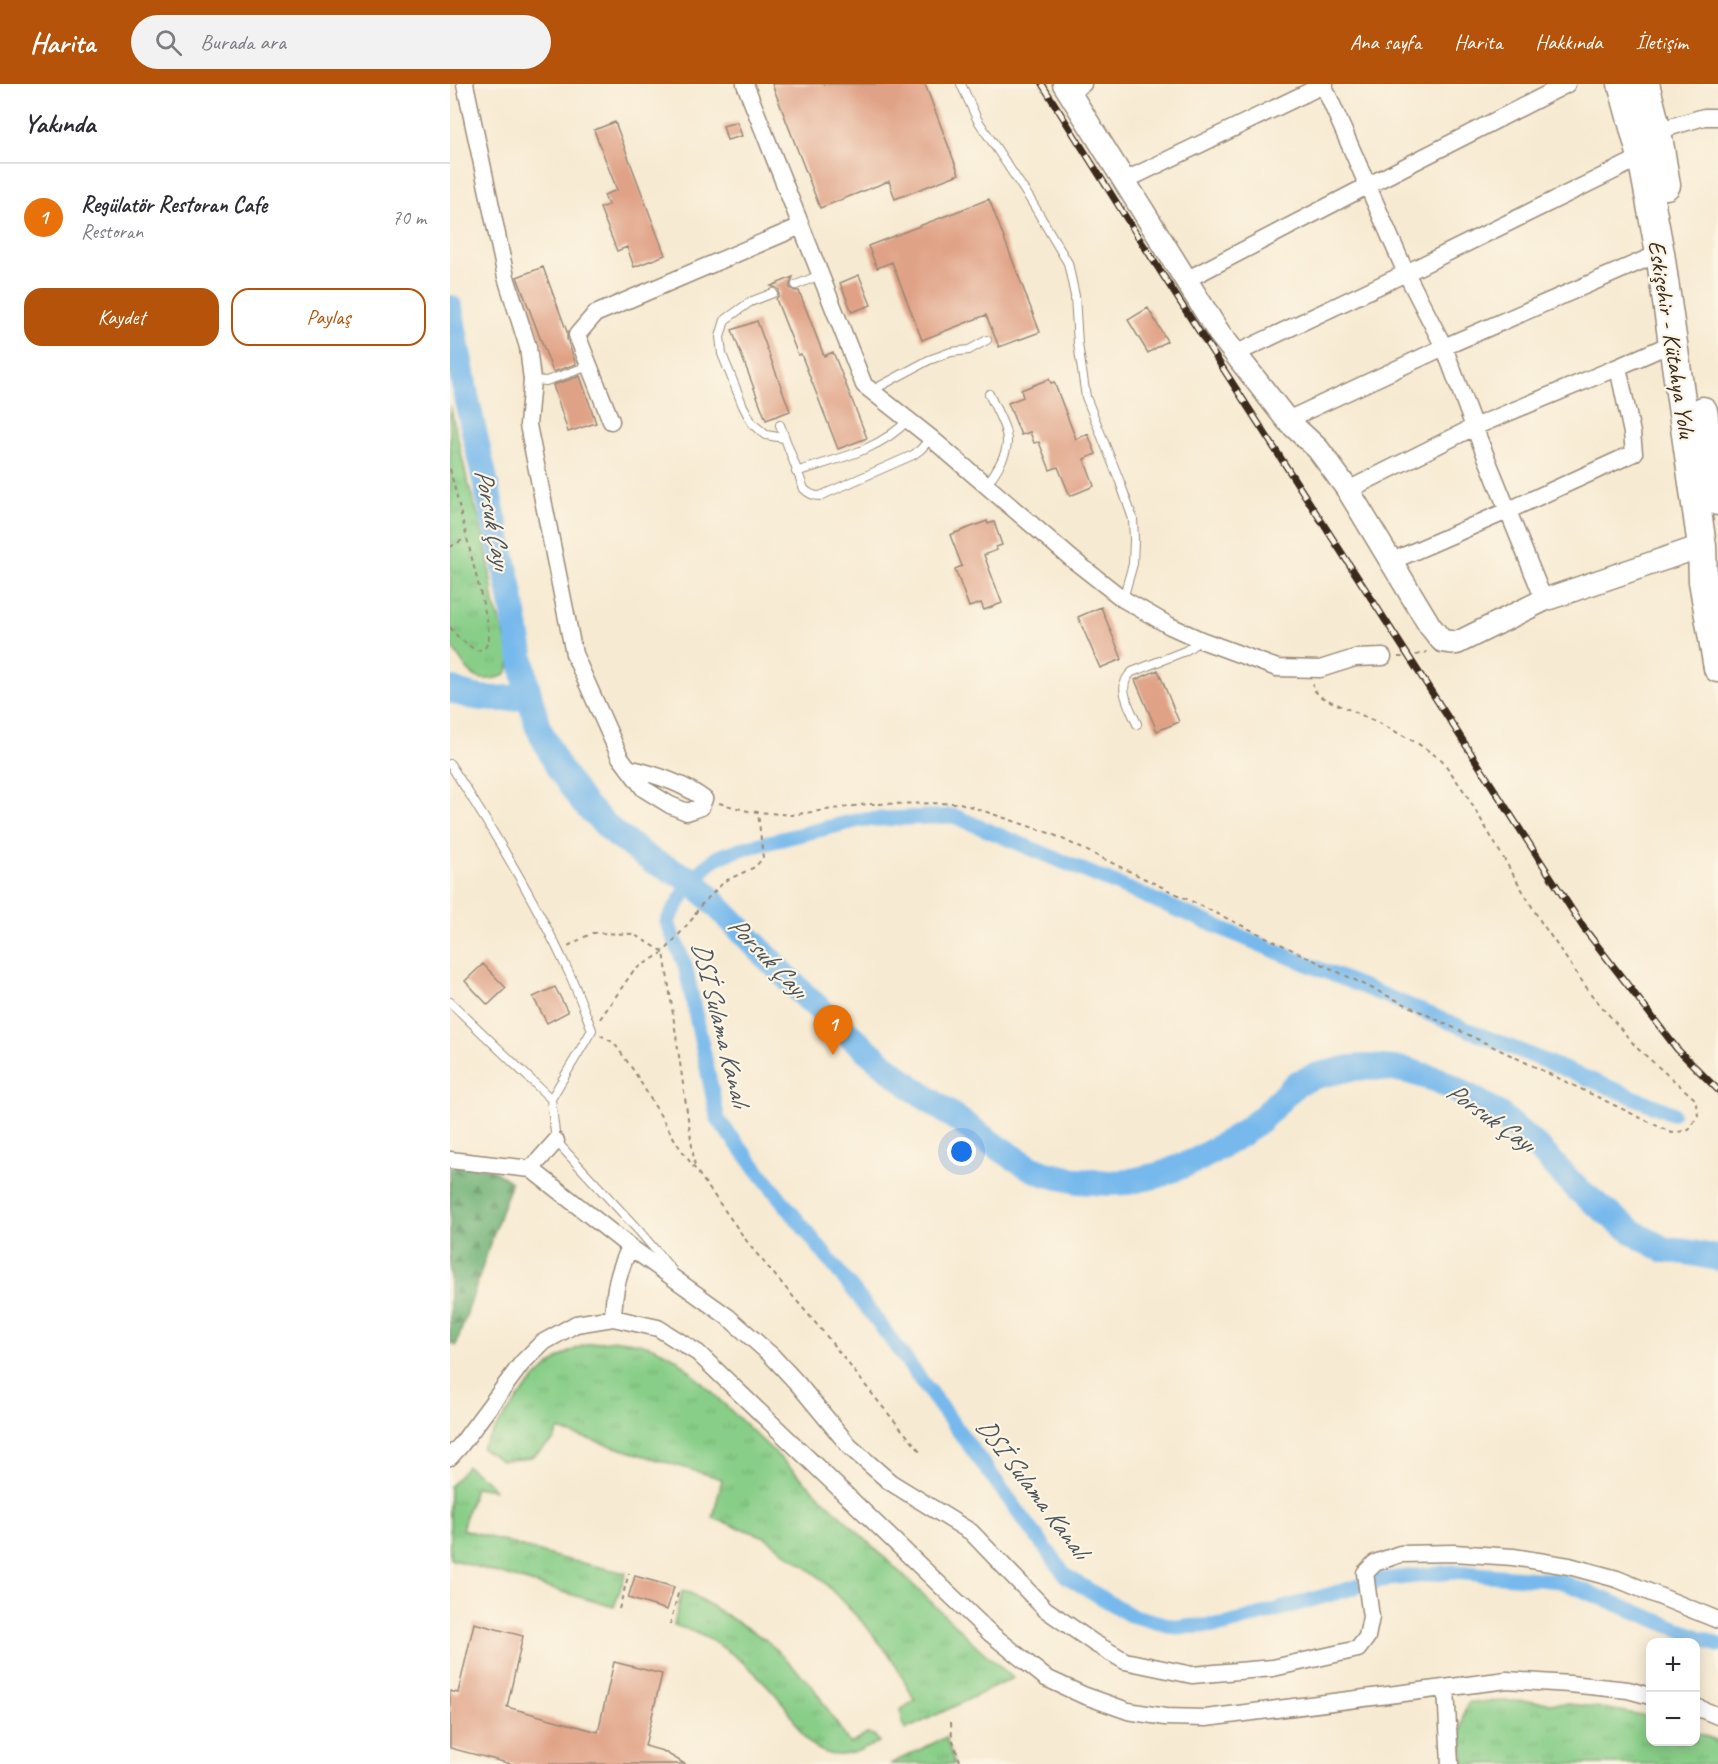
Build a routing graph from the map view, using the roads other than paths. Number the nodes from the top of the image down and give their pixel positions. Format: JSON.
{"nodes":[{"id":1,"x":465,"y":84,"type":"edge"},
{"id":2,"x":745,"y":84,"type":"edge"},
{"id":3,"x":961,"y":84,"type":"edge"},
{"id":4,"x":1324,"y":84,"type":"edge"},
{"id":5,"x":1567,"y":84,"type":"edge"},
{"id":6,"x":1622,"y":84,"type":"edge"},
{"id":7,"x":1645,"y":84,"type":"edge"},
{"id":8,"x":1072,"y":86,"type":"edge"},
{"id":9,"x":1718,"y":117,"type":"edge"},
{"id":10,"x":1657,"y":131,"type":"junction"},
{"id":11,"x":1642,"y":157,"type":"junction"},
{"id":12,"x":1124,"y":182,"type":"junction"},
{"id":13,"x":1367,"y":186,"type":"junction"},
{"id":14,"x":801,"y":226,"type":"junction"},
{"id":15,"x":1660,"y":254,"type":"junction"},
{"id":16,"x":1406,"y":273,"type":"junction"},
{"id":17,"x":820,"y":275,"type":"junction"},
{"id":18,"x":1186,"y":280,"type":"junction"},
{"id":19,"x":796,"y":285,"type":"dead end"},
{"id":20,"x":774,"y":293,"type":"dead end"},
{"id":21,"x":987,"y":340,"type":"dead end"},
{"id":22,"x":1673,"y":343,"type":"junction"},
{"id":23,"x":1444,"y":347,"type":"junction"},
{"id":24,"x":1235,"y":354,"type":"junction"},
{"id":25,"x":589,"y":366,"type":"junction"},
{"id":26,"x":1611,"y":370,"type":"junction"},
{"id":27,"x":532,"y":380,"type":"junction"},
{"id":28,"x":870,"y":391,"type":"junction"},
{"id":29,"x":989,"y":394,"type":"dead end"},
{"id":30,"x":908,"y":420,"type":"junction"},
{"id":31,"x":1287,"y":420,"type":"junction"},
{"id":32,"x":611,"y":421,"type":"dead end"},
{"id":33,"x":780,"y":425,"type":"dead end"},
{"id":34,"x":1474,"y":427,"type":"junction"},
{"id":35,"x":784,"y":438,"type":"junction"},
{"id":36,"x":931,"y":438,"type":"junction"},
{"id":37,"x":796,"y":472,"type":"junction"},
{"id":38,"x":986,"y":486,"type":"junction"},
{"id":39,"x":1348,"y":490,"type":"junction"},
{"id":40,"x":1718,"y":501,"type":"edge"},
{"id":41,"x":1508,"y":511,"type":"junction"},
{"id":42,"x":1702,"y":546,"type":"junction"},
{"id":43,"x":1392,"y":561,"type":"junction"},
{"id":44,"x":1123,"y":599,"type":"junction"},
{"id":45,"x":1544,"y":600,"type":"junction"},
{"id":46,"x":1201,"y":640,"type":"junction"},
{"id":47,"x":1383,"y":657,"type":"road end"},
{"id":48,"x":1718,"y":668,"type":"edge"},
{"id":49,"x":1137,"y":724,"type":"dead end"},
{"id":50,"x":450,"y":764,"type":"edge"},
{"id":51,"x":704,"y":799,"type":"road end"},
{"id":52,"x":450,"y":1002,"type":"edge"},
{"id":53,"x":551,"y":1099,"type":"junction"},
{"id":54,"x":556,"y":1141,"type":"junction"},
{"id":55,"x":450,"y":1160,"type":"edge"},
{"id":56,"x":531,"y":1169,"type":"junction"},
{"id":57,"x":630,"y":1247,"type":"junction"},
{"id":58,"x":684,"y":1285,"type":"junction"},
{"id":59,"x":614,"y":1318,"type":"junction"},
{"id":60,"x":450,"y":1457,"type":"edge"},
{"id":61,"x":1718,"y":1620,"type":"edge"},
{"id":62,"x":1446,"y":1688,"type":"junction"},
{"id":63,"x":1646,"y":1695,"type":"edge"},
{"id":64,"x":1700,"y":1709,"type":"edge"},
{"id":65,"x":1718,"y":1716,"type":"edge"},
{"id":66,"x":1450,"y":1764,"type":"edge"}],
"edges":[{"from":1,"to":27,"type":"street"},
{"from":2,"to":14,"type":"street"},
{"from":3,"to":44,"type":"lane"},
{"from":4,"to":12,"type":"street"},
{"from":4,"to":13,"type":"street"},
{"from":5,"to":13,"type":"street"},
{"from":6,"to":11,"type":"highway","name":"Eskişehir - Kütahya Yolu"},
{"from":7,"to":10,"type":"highway","name":"Eskişehir - Kütahya Yolu"},
{"from":8,"to":12,"type":"street"},
{"from":9,"to":10,"type":"street"},
{"from":10,"to":40,"type":"highway","name":"Eskişehir - Kütahya Yolu"},
{"from":11,"to":15,"type":"highway","name":"Eskişehir - Kütahya Yolu"},
{"from":11,"to":16,"type":"street"},
{"from":12,"to":18,"type":"street"},
{"from":13,"to":16,"type":"street"},
{"from":13,"to":18,"type":"street"},
{"from":14,"to":17,"type":"street"},
{"from":14,"to":25,"type":"street"},
{"from":15,"to":22,"type":"highway","name":"Eskişehir - Kütahya Yolu"},
{"from":15,"to":23,"type":"street"},
{"from":16,"to":23,"type":"street"},
{"from":16,"to":24,"type":"street"},
{"from":17,"to":19,"type":"lane"},
{"from":17,"to":28,"type":"street"},
{"from":18,"to":24,"type":"street"},
{"from":20,"to":35,"type":"lane"},
{"from":21,"to":28,"type":"lane"},
{"from":22,"to":26,"type":"street"},
{"from":22,"to":42,"type":"highway","name":"Eskişehir - Kütahya Yolu"},
{"from":23,"to":31,"type":"street"},
{"from":23,"to":34,"type":"street"},
{"from":24,"to":31,"type":"street"},
{"from":25,"to":27,"type":"lane"},
{"from":25,"to":32,"type":"street"},
{"from":26,"to":34,"type":"street"},
{"from":26,"to":41,"type":"street"},
{"from":27,"to":51,"type":"street"},
{"from":28,"to":30,"type":"street"},
{"from":29,"to":38,"type":"lane"},
{"from":30,"to":36,"type":"street"},
{"from":30,"to":37,"type":"lane"},
{"from":31,"to":39,"type":"street"},
{"from":33,"to":35,"type":"lane"},
{"from":34,"to":39,"type":"street"},
{"from":34,"to":41,"type":"street"},
{"from":35,"to":37,"type":"lane"},
{"from":36,"to":37,"type":"lane"},
{"from":36,"to":38,"type":"street"},
{"from":38,"to":44,"type":"street"},
{"from":39,"to":43,"type":"street"},
{"from":41,"to":43,"type":"street"},
{"from":41,"to":45,"type":"street"},
{"from":42,"to":45,"type":"street"},
{"from":42,"to":48,"type":"highway","name":"Eskişehir - Kütahya Yolu"},
{"from":43,"to":45,"type":"street"},
{"from":44,"to":46,"type":"street"},
{"from":46,"to":47,"type":"street"},
{"from":46,"to":49,"type":"lane"},
{"from":50,"to":53,"type":"lane"},
{"from":52,"to":53,"type":"lane"},
{"from":53,"to":54,"type":"lane"},
{"from":54,"to":56,"type":"street"},
{"from":54,"to":58,"type":"lane"},
{"from":55,"to":56,"type":"street"},
{"from":56,"to":57,"type":"street"},
{"from":57,"to":58,"type":"street"},
{"from":57,"to":59,"type":"street"},
{"from":58,"to":61,"type":"street"},
{"from":59,"to":60,"type":"street"},
{"from":59,"to":62,"type":"street"},
{"from":62,"to":63,"type":"street"},
{"from":62,"to":66,"type":"street"},
{"from":64,"to":65,"type":"street"}]}
